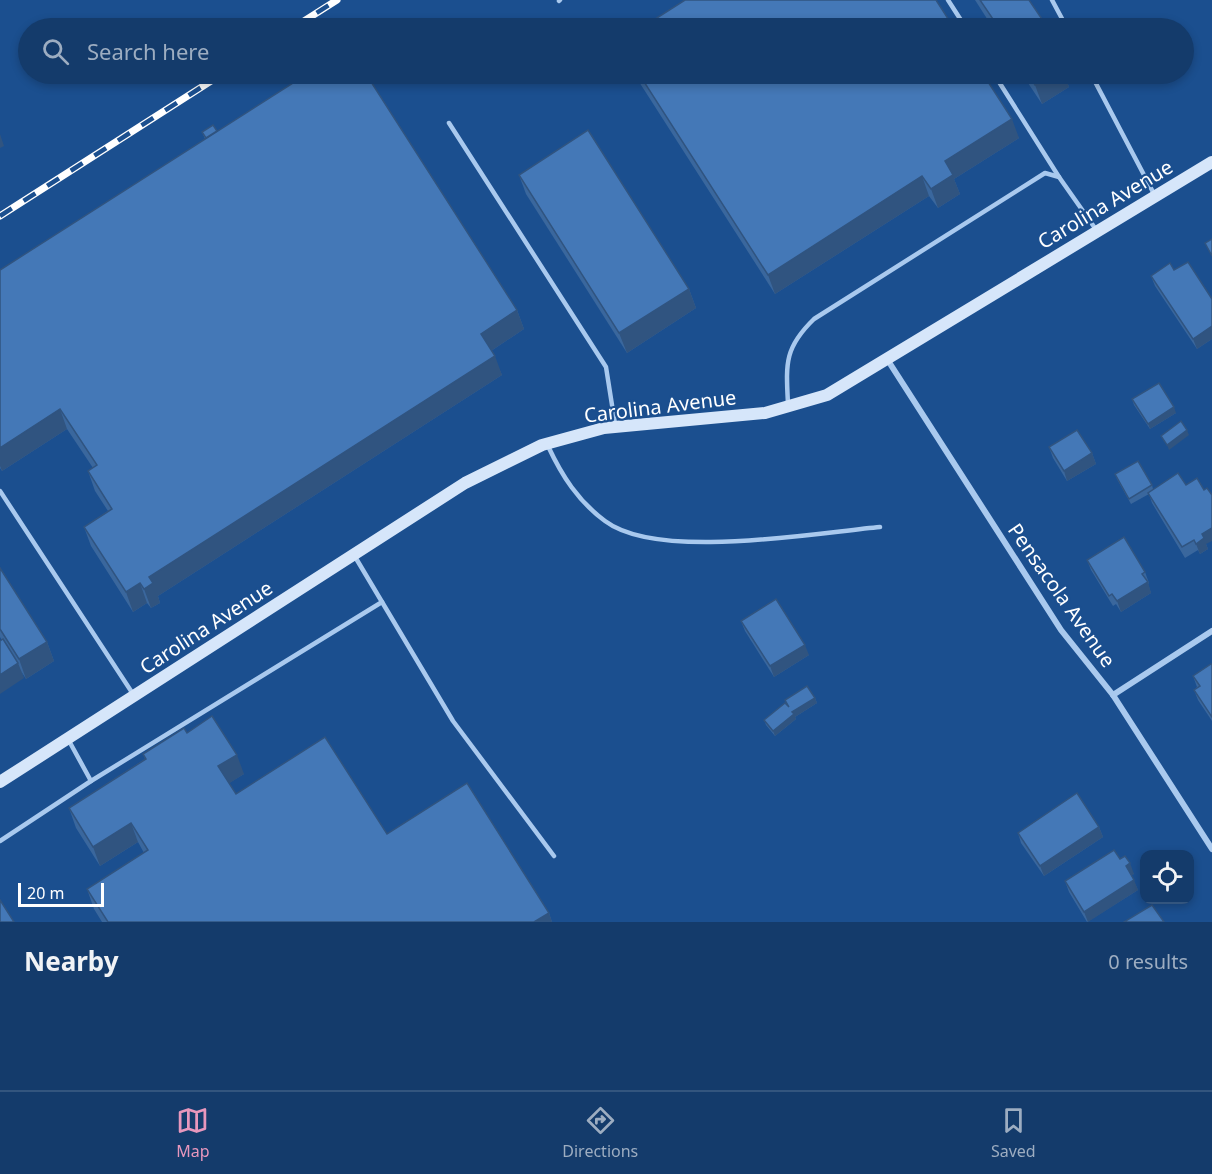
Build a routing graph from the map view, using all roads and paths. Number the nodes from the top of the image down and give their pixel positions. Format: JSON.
{"nodes":[{"id":1,"x":948,"y":0,"type":"edge"},
{"id":2,"x":1052,"y":0,"type":"edge"},
{"id":3,"x":960,"y":18,"type":"edge"},
{"id":4,"x":1062,"y":18,"type":"edge"},
{"id":5,"x":1000,"y":84,"type":"edge"},
{"id":6,"x":1096,"y":84,"type":"edge"},
{"id":7,"x":449,"y":123,"type":"dead end"},
{"id":8,"x":1212,"y":162,"type":"edge"},
{"id":9,"x":1059,"y":177,"type":"junction"},
{"id":10,"x":1155,"y":197,"type":"junction"},
{"id":11,"x":1097,"y":232,"type":"junction"},
{"id":12,"x":887,"y":359,"type":"junction"},
{"id":13,"x":788,"y":406,"type":"junction"},
{"id":14,"x":615,"y":427,"type":"junction"},
{"id":15,"x":547,"y":444,"type":"junction"},
{"id":16,"x":0,"y":491,"type":"edge"},
{"id":17,"x":880,"y":527,"type":"dead end"},
{"id":18,"x":354,"y":555,"type":"junction"},
{"id":19,"x":382,"y":602,"type":"junction"},
{"id":20,"x":1212,"y":631,"type":"edge"},
{"id":21,"x":1113,"y":695,"type":"junction"},
{"id":22,"x":134,"y":696,"type":"junction"},
{"id":23,"x":68,"y":739,"type":"junction"},
{"id":24,"x":91,"y":781,"type":"junction"},
{"id":25,"x":0,"y":782,"type":"edge"},
{"id":26,"x":0,"y":841,"type":"edge"},
{"id":27,"x":1212,"y":849,"type":"edge"},
{"id":28,"x":554,"y":856,"type":"dead end"}],
"edges":[{"from":1,"to":3,"type":"lane"},
{"from":2,"to":4,"type":"lane"},
{"from":5,"to":9,"type":"lane"},
{"from":6,"to":10,"type":"lane"},
{"from":7,"to":14,"type":"lane"},
{"from":8,"to":10,"type":"street","name":"Carolina Avenue"},
{"from":9,"to":11,"type":"lane"},
{"from":9,"to":13,"type":"lane"},
{"from":10,"to":11,"type":"street","name":"Carolina Avenue"},
{"from":11,"to":12,"type":"street","name":"Carolina Avenue"},
{"from":12,"to":13,"type":"street","name":"Carolina Avenue"},
{"from":12,"to":21,"type":"street","name":"Pensacola Avenue"},
{"from":13,"to":14,"type":"street","name":"Carolina Avenue"},
{"from":14,"to":15,"type":"street","name":"Carolina Avenue"},
{"from":15,"to":17,"type":"lane"},
{"from":15,"to":18,"type":"street","name":"Carolina Avenue"},
{"from":16,"to":22,"type":"lane"},
{"from":18,"to":19,"type":"lane"},
{"from":18,"to":22,"type":"street","name":"Carolina Avenue"},
{"from":19,"to":24,"type":"lane"},
{"from":19,"to":28,"type":"lane"},
{"from":20,"to":21,"type":"street"},
{"from":21,"to":27,"type":"street","name":"Pensacola Avenue"},
{"from":22,"to":23,"type":"street","name":"Carolina Avenue"},
{"from":23,"to":24,"type":"lane"},
{"from":23,"to":25,"type":"street","name":"Carolina Avenue"},
{"from":24,"to":26,"type":"lane"}]}
